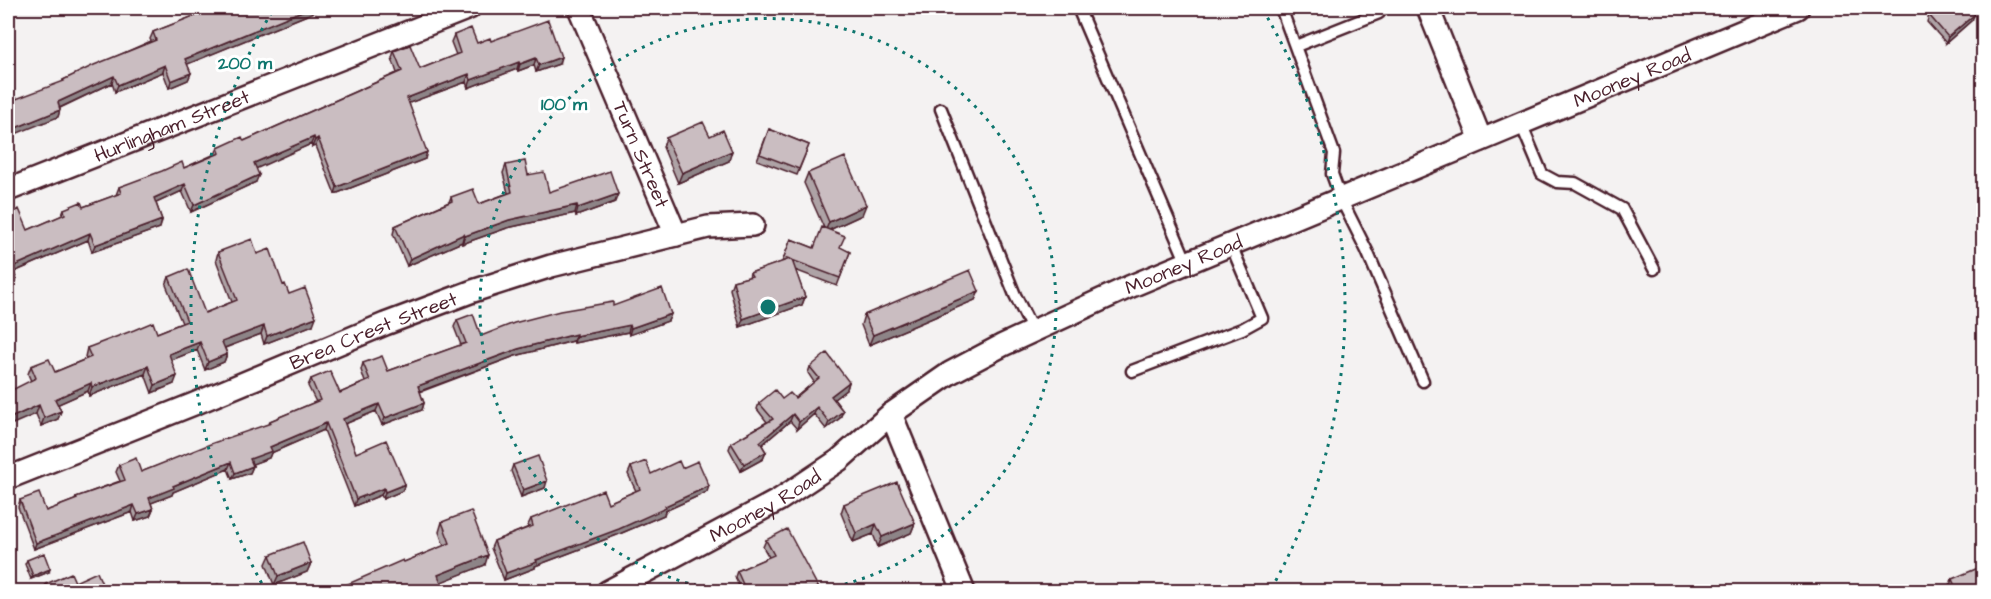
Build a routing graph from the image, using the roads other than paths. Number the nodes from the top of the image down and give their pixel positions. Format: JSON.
{"nodes":[{"id":1,"x":469,"y":8,"type":"edge"},
{"id":2,"x":579,"y":8,"type":"edge"},
{"id":3,"x":1078,"y":8,"type":"edge"},
{"id":4,"x":1281,"y":8,"type":"edge"},
{"id":5,"x":1428,"y":8,"type":"edge"},
{"id":6,"x":1783,"y":10,"type":"edge"},
{"id":7,"x":1378,"y":13,"type":"dead end"},
{"id":8,"x":1296,"y":46,"type":"junction"},
{"id":9,"x":941,"y":109,"type":"dead end"},
{"id":10,"x":1521,"y":123,"type":"junction"},
{"id":11,"x":1481,"y":140,"type":"junction"},
{"id":12,"x":8,"y":190,"type":"edge"},
{"id":13,"x":1341,"y":199,"type":"junction"},
{"id":14,"x":753,"y":225,"type":"dead end"},
{"id":15,"x":676,"y":235,"type":"junction"},
{"id":16,"x":1231,"y":245,"type":"junction"},
{"id":17,"x":1187,"y":263,"type":"junction"},
{"id":18,"x":1654,"y":269,"type":"dead end"},
{"id":19,"x":1033,"y":331,"type":"junction"},
{"id":20,"x":1132,"y":371,"type":"dead end"},
{"id":21,"x":1423,"y":381,"type":"dead end"},
{"id":22,"x":891,"y":414,"type":"junction"},
{"id":23,"x":8,"y":478,"type":"edge"},
{"id":24,"x":607,"y":591,"type":"edge"},
{"id":25,"x":964,"y":591,"type":"edge"}],
"edges":[{"from":1,"to":12,"type":"street","name":"Hurlingham Street"},
{"from":2,"to":15,"type":"street","name":"Turn Street"},
{"from":3,"to":17,"type":"lane"},
{"from":4,"to":8,"type":"lane"},
{"from":5,"to":11,"type":"street"},
{"from":6,"to":10,"type":"street","name":"Mooney Road"},
{"from":7,"to":8,"type":"lane"},
{"from":8,"to":13,"type":"lane"},
{"from":9,"to":19,"type":"lane"},
{"from":10,"to":11,"type":"street","name":"Mooney Road"},
{"from":10,"to":18,"type":"lane"},
{"from":11,"to":13,"type":"street","name":"Mooney Road"},
{"from":13,"to":16,"type":"street","name":"Mooney Road"},
{"from":13,"to":21,"type":"lane"},
{"from":14,"to":15,"type":"street","name":"Brea Crest Street"},
{"from":15,"to":23,"type":"street","name":"Brea Crest Street"},
{"from":16,"to":17,"type":"street","name":"Mooney Road"},
{"from":16,"to":20,"type":"lane"},
{"from":17,"to":19,"type":"street","name":"Mooney Road"},
{"from":19,"to":22,"type":"street","name":"Mooney Road"},
{"from":22,"to":24,"type":"street","name":"Mooney Road"},
{"from":22,"to":25,"type":"street"}]}
